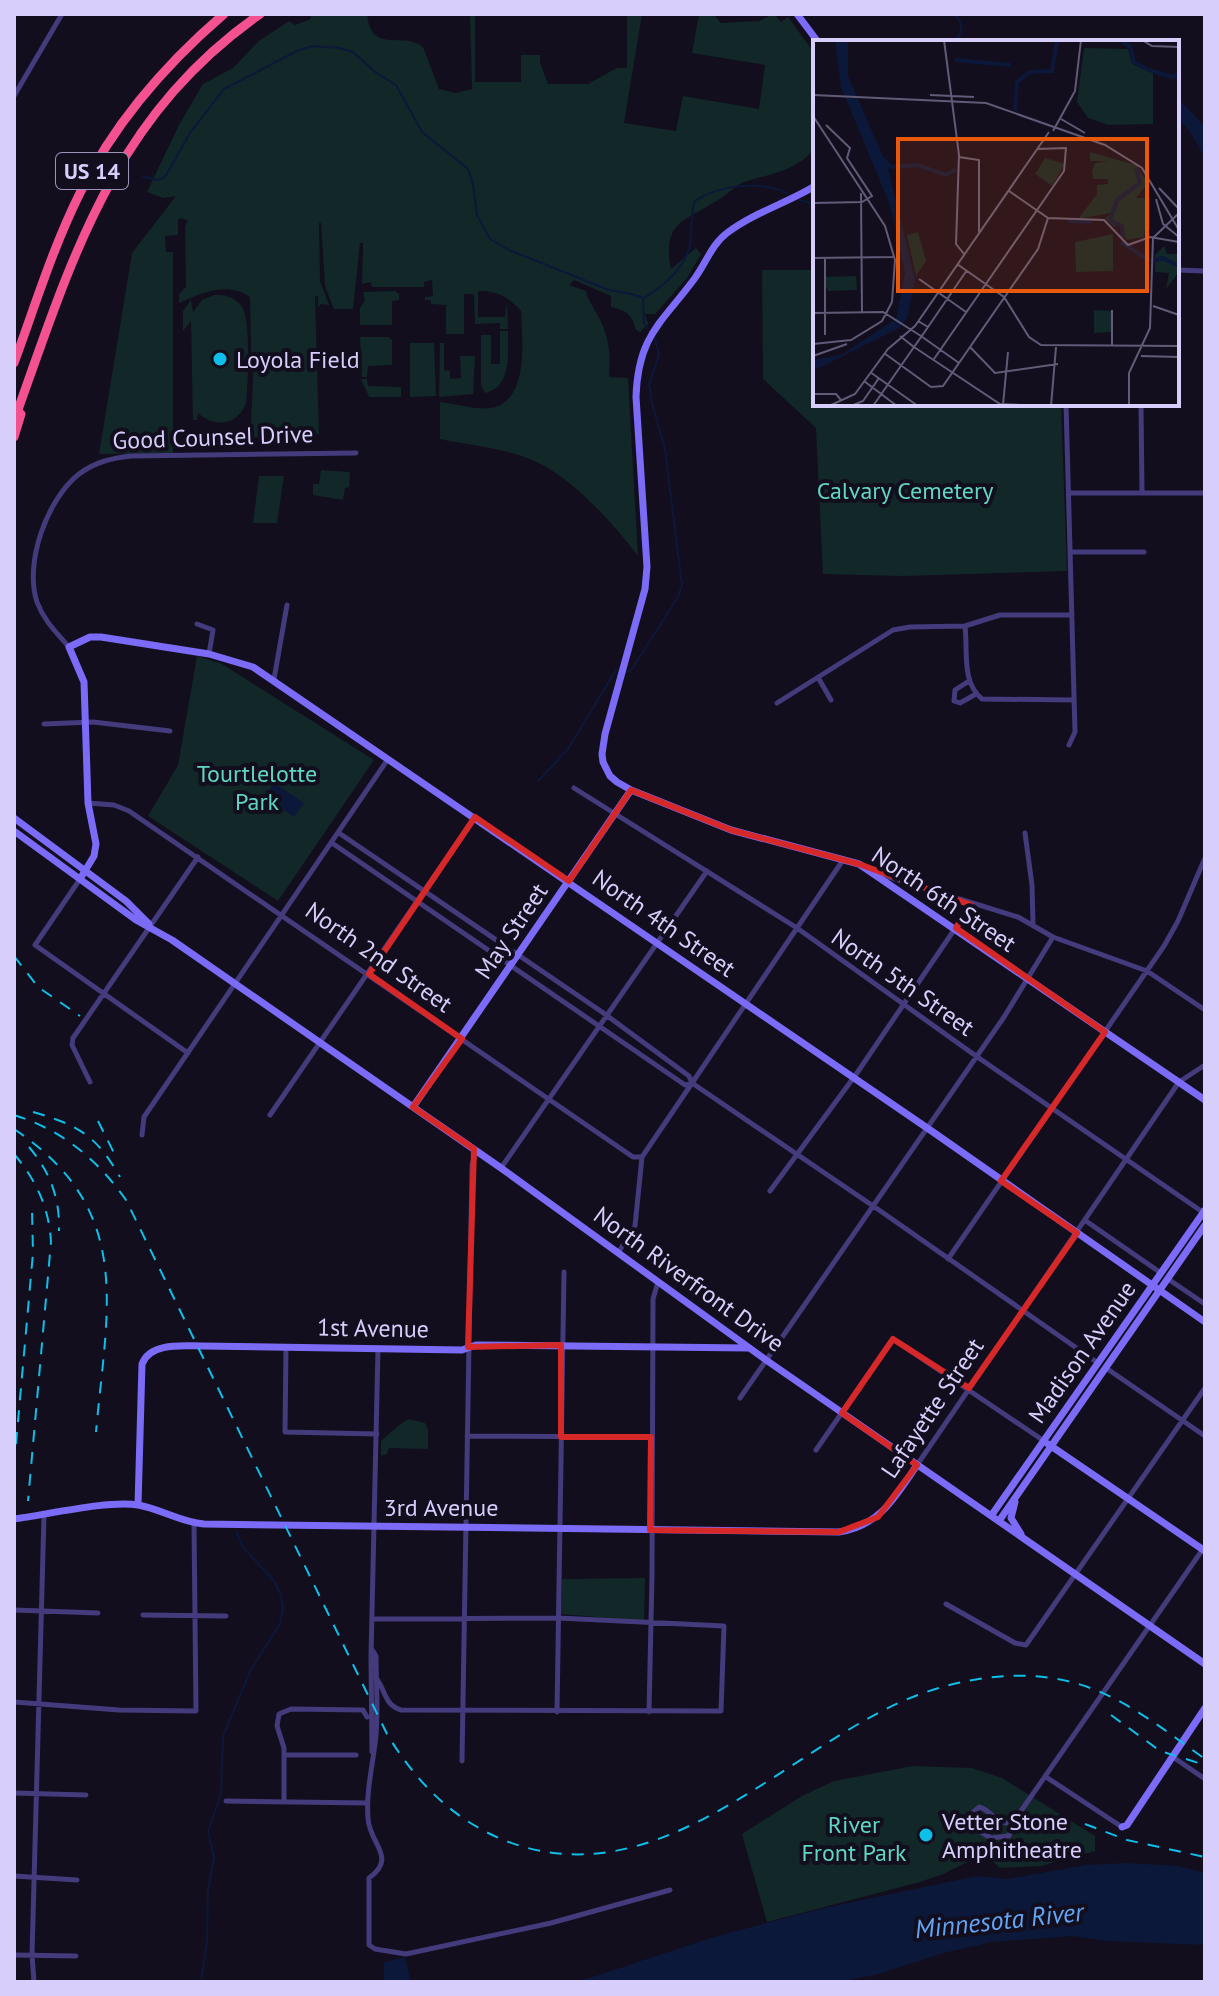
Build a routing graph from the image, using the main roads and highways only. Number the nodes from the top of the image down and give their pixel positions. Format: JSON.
{"nodes":[{"id":1,"x":224,"y":14,"type":"edge"},
{"id":2,"x":260,"y":14,"type":"edge"},
{"id":3,"x":44,"y":336,"type":"junction"},
{"id":4,"x":15,"y":359,"type":"edge"},
{"id":5,"x":14,"y":421,"type":"edge"},
{"id":6,"x":14,"y":437,"type":"edge"}],
"edges":[{"from":1,"to":4,"type":"highway","number":"US 14"},
{"from":2,"to":3,"type":"highway","number":"US 14"},
{"from":3,"to":5,"type":"highway","number":"US 14"},
{"from":3,"to":6,"type":"highway"}]}
